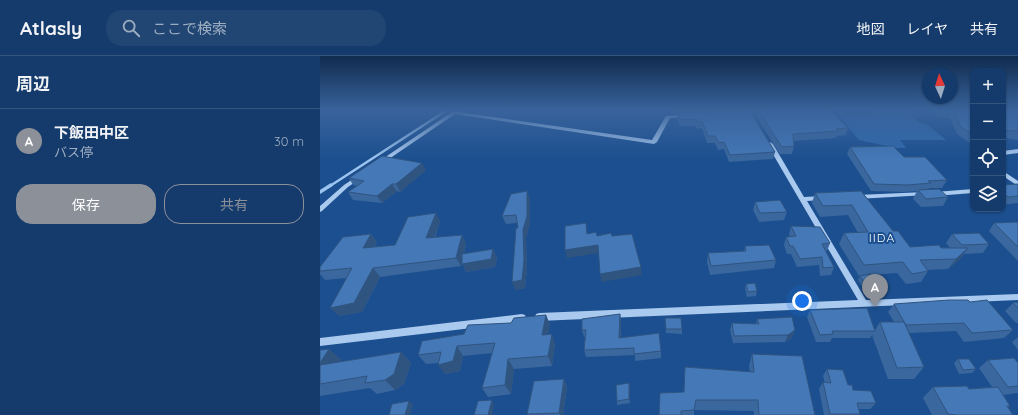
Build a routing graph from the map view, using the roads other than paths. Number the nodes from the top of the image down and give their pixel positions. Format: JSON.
{"nodes":[{"id":1,"x":435,"y":127,"type":"edge"},
{"id":2,"x":554,"y":127,"type":"edge"},
{"id":3,"x":663,"y":127,"type":"edge"},
{"id":4,"x":766,"y":139,"type":"edge"},
{"id":5,"x":1018,"y":151,"type":"edge"},
{"id":6,"x":1006,"y":153,"type":"edge"},
{"id":7,"x":378,"y":165,"type":"edge"},
{"id":8,"x":365,"y":173,"type":"edge"},
{"id":9,"x":1006,"y":175,"type":"edge"},
{"id":10,"x":1018,"y":184,"type":"edge"},
{"id":11,"x":1010,"y":186,"type":"edge"},
{"id":12,"x":970,"y":191,"type":"edge"},
{"id":13,"x":833,"y":198,"type":"edge"},
{"id":14,"x":848,"y":198,"type":"edge"},
{"id":15,"x":803,"y":199,"type":"junction"},
{"id":16,"x":320,"y":210,"type":"edge"},
{"id":17,"x":1018,"y":297,"type":"edge"},
{"id":18,"x":864,"y":304,"type":"junction"},
{"id":19,"x":320,"y":342,"type":"edge"}],
"edges":[{"from":1,"to":7,"type":"street"},
{"from":2,"to":3,"type":"street"},
{"from":4,"to":15,"type":"street"},
{"from":5,"to":6,"type":"street"},
{"from":8,"to":16,"type":"street"},
{"from":9,"to":10,"type":"street"},
{"from":10,"to":11,"type":"street"},
{"from":12,"to":14,"type":"street"},
{"from":13,"to":15,"type":"street"},
{"from":15,"to":18,"type":"street"},
{"from":17,"to":18,"type":"street"},
{"from":18,"to":19,"type":"street"}]}
